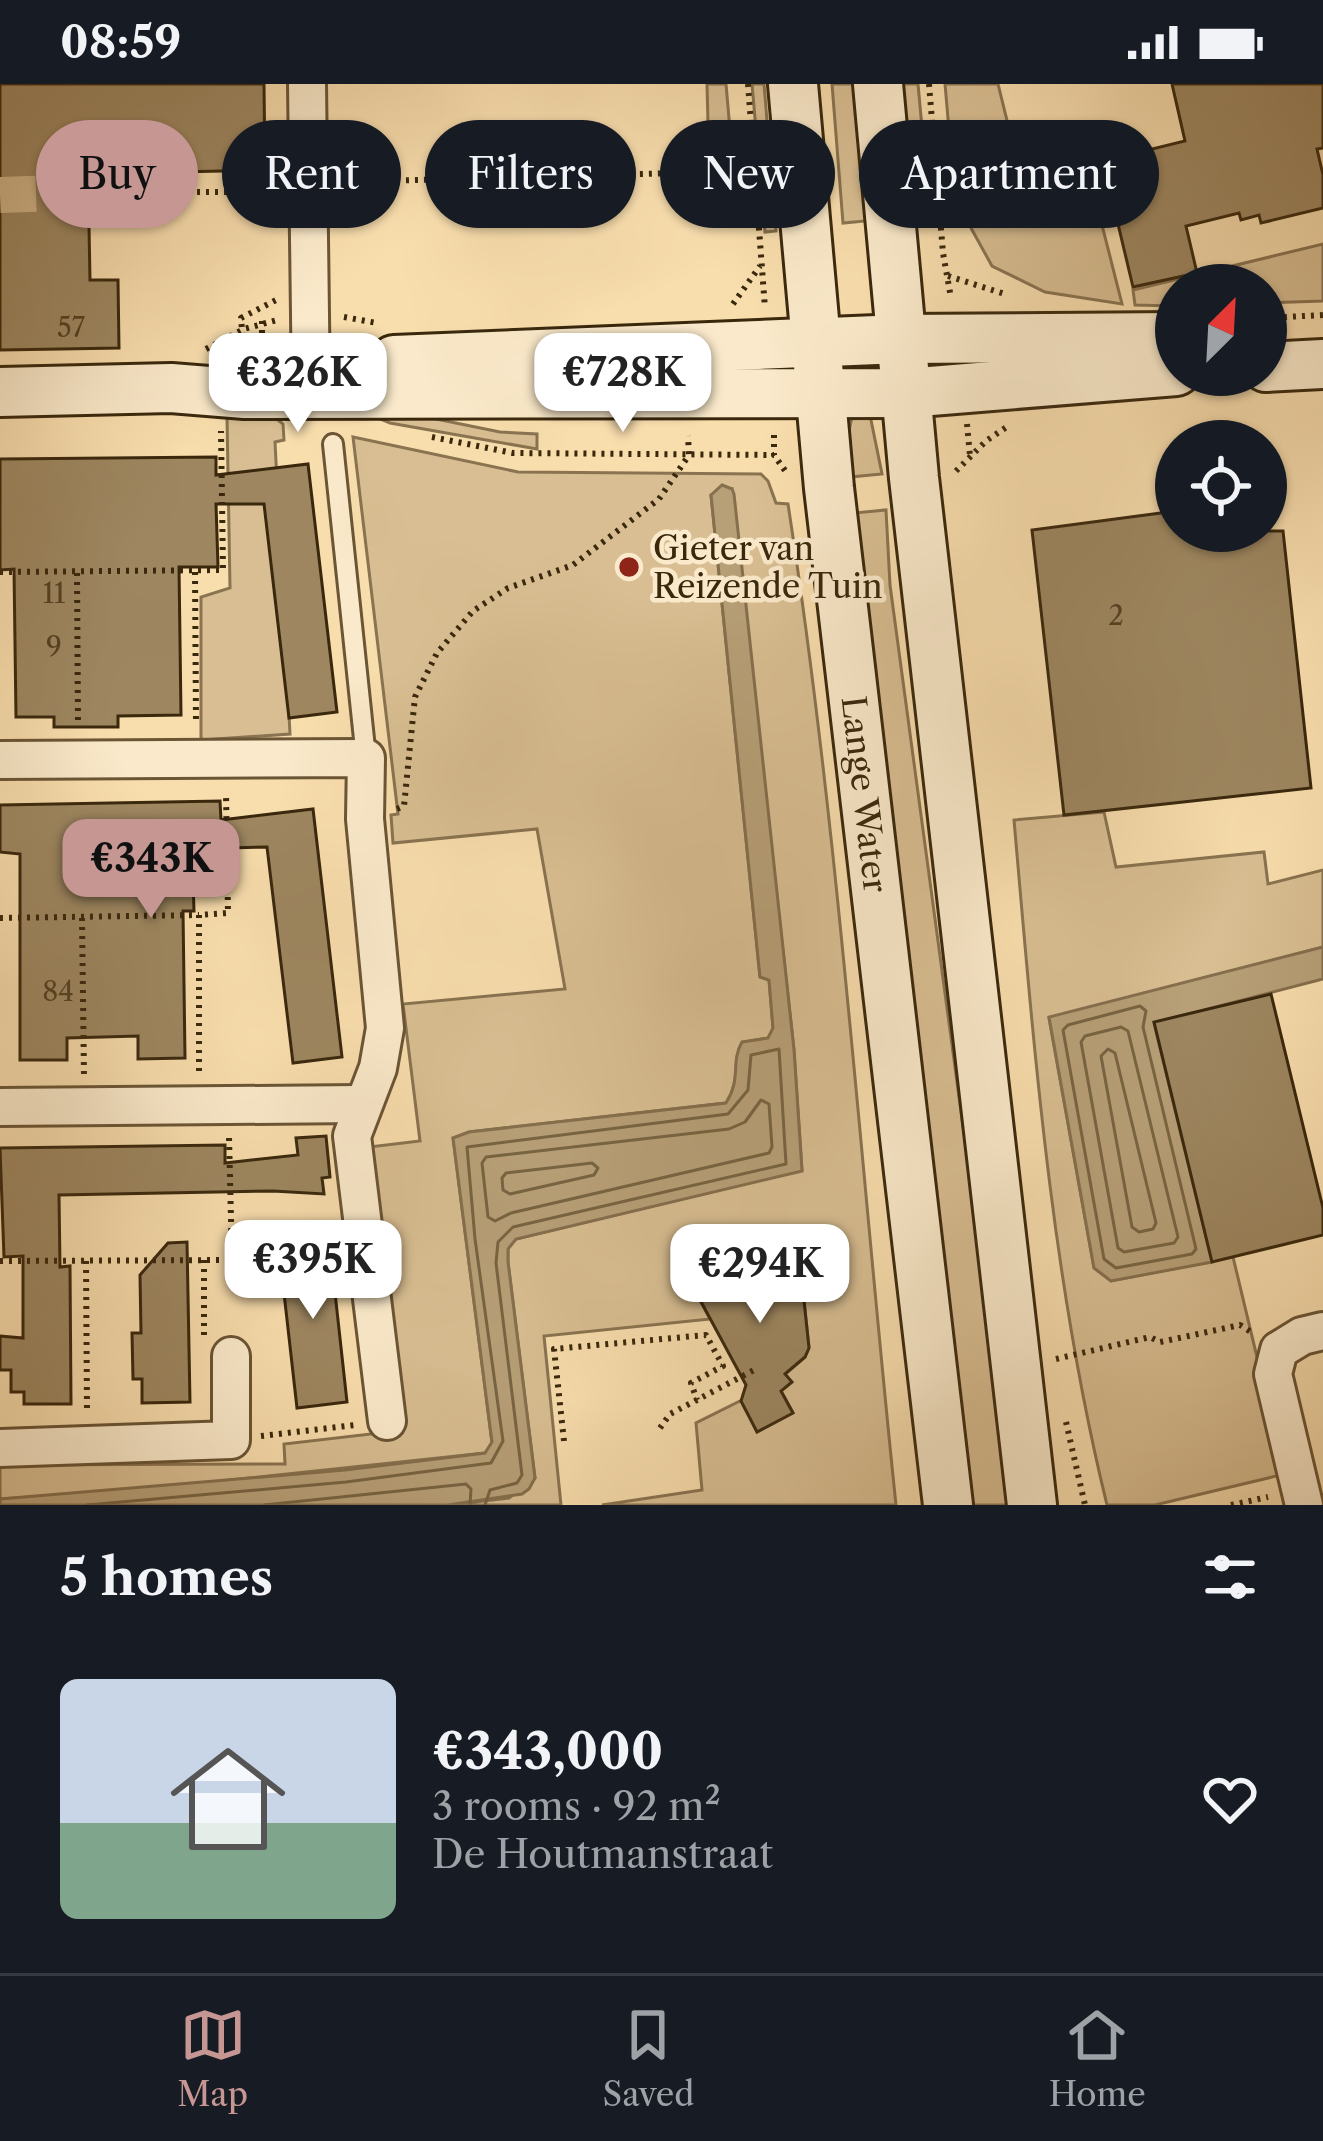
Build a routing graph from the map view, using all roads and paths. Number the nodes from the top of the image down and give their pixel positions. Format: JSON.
{"nodes":[{"id":1,"x":307,"y":84,"type":"edge"},
{"id":2,"x":793,"y":84,"type":"edge"},
{"id":3,"x":878,"y":84,"type":"edge"},
{"id":4,"x":929,"y":84,"type":"edge"},
{"id":5,"x":300,"y":120,"type":"edge"},
{"id":6,"x":660,"y":174,"type":"edge"},
{"id":7,"x":401,"y":184,"type":"edge"},
{"id":8,"x":292,"y":228,"type":"edge"},
{"id":9,"x":278,"y":299,"type":"dead end"},
{"id":10,"x":1323,"y":315,"type":"edge"},
{"id":11,"x":1287,"y":318,"type":"edge"},
{"id":12,"x":1323,"y":333,"type":"edge"},
{"id":13,"x":1287,"y":334,"type":"edge"},
{"id":14,"x":1155,"y":337,"type":"edge"},
{"id":15,"x":956,"y":338,"type":"junction"},
{"id":16,"x":901,"y":339,"type":"junction"},
{"id":17,"x":814,"y":343,"type":"junction"},
{"id":18,"x":1323,"y":364,"type":"edge"},
{"id":19,"x":245,"y":366,"type":"junction"},
{"id":20,"x":1287,"y":366,"type":"edge"},
{"id":21,"x":1155,"y":373,"type":"edge"},
{"id":22,"x":311,"y":378,"type":"junction"},
{"id":23,"x":171,"y":388,"type":"junction"},
{"id":24,"x":963,"y":391,"type":"junction"},
{"id":25,"x":0,"y":392,"type":"edge"},
{"id":26,"x":906,"y":393,"type":"junction"},
{"id":27,"x":819,"y":394,"type":"junction"},
{"id":28,"x":221,"y":409,"type":"dead end"},
{"id":29,"x":688,"y":436,"type":"dead end"},
{"id":30,"x":333,"y":444,"type":"dead end"},
{"id":31,"x":970,"y":456,"type":"dead end"},
{"id":32,"x":0,"y":572,"type":"edge"},
{"id":33,"x":195,"y":572,"type":"junction"},
{"id":34,"x":77,"y":573,"type":"junction"},
{"id":35,"x":366,"y":758,"type":"junction"},
{"id":36,"x":78,"y":759,"type":"junction"},
{"id":37,"x":211,"y":759,"type":"junction"},
{"id":38,"x":0,"y":760,"type":"edge"},
{"id":39,"x":365,"y":820,"type":"junction"},
{"id":40,"x":199,"y":914,"type":"junction"},
{"id":41,"x":0,"y":918,"type":"edge"},
{"id":42,"x":82,"y":918,"type":"junction"},
{"id":43,"x":84,"y":1103,"type":"junction"},
{"id":44,"x":214,"y":1104,"type":"junction"},
{"id":45,"x":362,"y":1104,"type":"junction"},
{"id":46,"x":0,"y":1107,"type":"edge"},
{"id":47,"x":86,"y":1261,"type":"junction"},
{"id":48,"x":0,"y":1262,"type":"edge"},
{"id":49,"x":1323,"y":1331,"type":"edge"},
{"id":50,"x":1280,"y":1350,"type":"junction"},
{"id":51,"x":231,"y":1356,"type":"dead end"},
{"id":52,"x":1052,"y":1360,"type":"dead end"},
{"id":53,"x":756,"y":1369,"type":"dead end"},
{"id":54,"x":697,"y":1400,"type":"junction"},
{"id":55,"x":386,"y":1410,"type":"joint"},
{"id":56,"x":660,"y":1428,"type":"dead end"},
{"id":57,"x":231,"y":1440,"type":"junction"},
{"id":58,"x":564,"y":1441,"type":"dead end"},
{"id":59,"x":88,"y":1446,"type":"junction"},
{"id":60,"x":0,"y":1448,"type":"edge"},
{"id":61,"x":947,"y":1505,"type":"edge"},
{"id":62,"x":1032,"y":1505,"type":"edge"},
{"id":63,"x":1304,"y":1505,"type":"edge"}],
"edges":[{"from":1,"to":5,"type":"street"},
{"from":2,"to":17,"type":"main road","name":"Lange Water"},
{"from":3,"to":16,"type":"main road"},
{"from":4,"to":15,"type":"path"},
{"from":6,"to":7,"type":"path"},
{"from":8,"to":22,"type":"street"},
{"from":9,"to":19,"type":"path"},
{"from":10,"to":11,"type":"path"},
{"from":12,"to":13,"type":"main road"},
{"from":14,"to":15,"type":"main road"},
{"from":15,"to":16,"type":"main road"},
{"from":16,"to":17,"type":"main road"},
{"from":16,"to":26,"type":"main road"},
{"from":17,"to":22,"type":"main road"},
{"from":17,"to":27,"type":"main road","name":"Lange Water"},
{"from":18,"to":20,"type":"main road"},
{"from":19,"to":22,"type":"main road"},
{"from":19,"to":23,"type":"main road"},
{"from":21,"to":24,"type":"main road"},
{"from":22,"to":23,"type":"main road"},
{"from":22,"to":27,"type":"main road"},
{"from":23,"to":25,"type":"main road"},
{"from":24,"to":26,"type":"main road"},
{"from":24,"to":31,"type":"path"},
{"from":26,"to":27,"type":"main road"},
{"from":26,"to":62,"type":"main road"},
{"from":27,"to":61,"type":"main road","name":"Lange Water"},
{"from":28,"to":33,"type":"path"},
{"from":29,"to":39,"type":"path"},
{"from":30,"to":35,"type":"lane"},
{"from":32,"to":34,"type":"path"},
{"from":33,"to":34,"type":"path"},
{"from":33,"to":37,"type":"path"},
{"from":34,"to":36,"type":"path"},
{"from":35,"to":37,"type":"street"},
{"from":35,"to":39,"type":"street"},
{"from":36,"to":37,"type":"street"},
{"from":36,"to":38,"type":"street"},
{"from":37,"to":40,"type":"path"},
{"from":39,"to":45,"type":"street"},
{"from":40,"to":42,"type":"path"},
{"from":40,"to":44,"type":"path"},
{"from":41,"to":42,"type":"path"},
{"from":42,"to":43,"type":"path"},
{"from":43,"to":44,"type":"street"},
{"from":43,"to":46,"type":"street"},
{"from":44,"to":45,"type":"street"},
{"from":44,"to":47,"type":"path"},
{"from":45,"to":55,"type":"street"},
{"from":47,"to":48,"type":"path"},
{"from":47,"to":59,"type":"path"},
{"from":49,"to":50,"type":"street"},
{"from":50,"to":52,"type":"path"},
{"from":50,"to":63,"type":"street"},
{"from":51,"to":57,"type":"street"},
{"from":53,"to":54,"type":"path"},
{"from":54,"to":56,"type":"path"},
{"from":54,"to":58,"type":"path"},
{"from":55,"to":57,"type":"path"},
{"from":57,"to":59,"type":"street"},
{"from":59,"to":60,"type":"street"}]}
